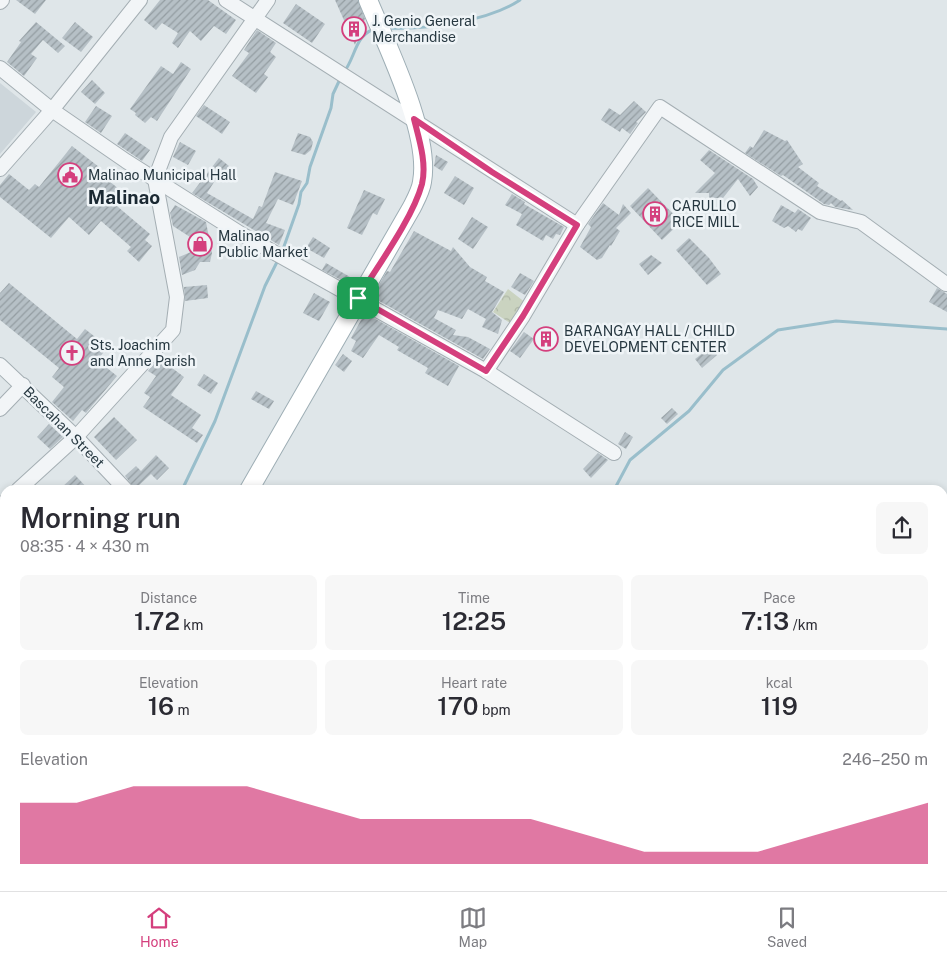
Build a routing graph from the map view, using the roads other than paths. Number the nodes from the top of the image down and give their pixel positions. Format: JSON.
{"nodes":[{"id":1,"x":140,"y":0,"type":"edge"},
{"id":2,"x":226,"y":0,"type":"edge"},
{"id":3,"x":268,"y":0,"type":"edge"},
{"id":4,"x":368,"y":0,"type":"edge"},
{"id":5,"x":254,"y":19,"type":"junction"},
{"id":6,"x":0,"y":68,"type":"edge"},
{"id":7,"x":52,"y":110,"type":"junction"},
{"id":8,"x":414,"y":119,"type":"junction"},
{"id":9,"x":0,"y":170,"type":"edge"},
{"id":10,"x":154,"y":179,"type":"junction"},
{"id":11,"x":577,"y":225,"type":"junction"},
{"id":12,"x":946,"y":284,"type":"edge"},
{"id":13,"x":358,"y":298,"type":"junction"},
{"id":14,"x":0,"y":365,"type":"edge"},
{"id":15,"x":486,"y":371,"type":"junction"},
{"id":16,"x":23,"y":385,"type":"junction"},
{"id":17,"x":0,"y":409,"type":"edge"},
{"id":18,"x":76,"y":437,"type":"junction"},
{"id":19,"x":614,"y":453,"type":"dead end"},
{"id":20,"x":23,"y":485,"type":"edge"},
{"id":21,"x":121,"y":485,"type":"edge"},
{"id":22,"x":252,"y":485,"type":"edge"}],
"edges":[{"from":1,"to":7,"type":"street"},
{"from":2,"to":5,"type":"street"},
{"from":3,"to":5,"type":"street"},
{"from":4,"to":8,"type":"main road"},
{"from":5,"to":8,"type":"street"},
{"from":5,"to":10,"type":"street"},
{"from":6,"to":7,"type":"street"},
{"from":7,"to":9,"type":"street"},
{"from":7,"to":10,"type":"street"},
{"from":8,"to":11,"type":"street"},
{"from":8,"to":13,"type":"main road"},
{"from":10,"to":13,"type":"street"},
{"from":10,"to":18,"type":"street"},
{"from":11,"to":12,"type":"street"},
{"from":11,"to":15,"type":"street"},
{"from":13,"to":15,"type":"street"},
{"from":13,"to":22,"type":"main road"},
{"from":14,"to":16,"type":"street","name":"Bascahan Street"},
{"from":15,"to":19,"type":"street"},
{"from":16,"to":17,"type":"street"},
{"from":16,"to":18,"type":"street","name":"Bascahan Street"},
{"from":18,"to":20,"type":"street"},
{"from":18,"to":21,"type":"street","name":"Bascahan Street"}]}
